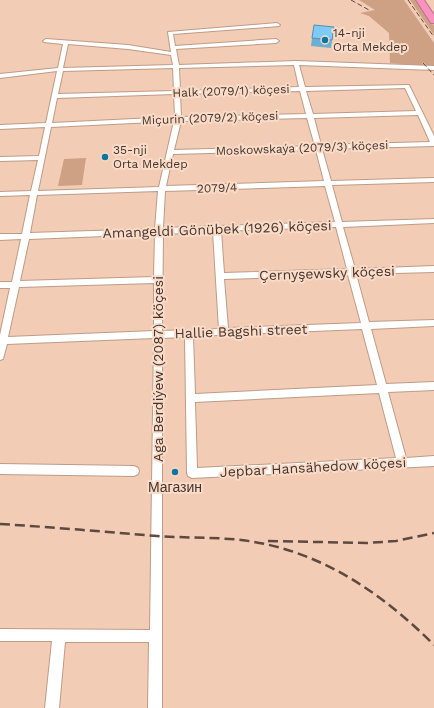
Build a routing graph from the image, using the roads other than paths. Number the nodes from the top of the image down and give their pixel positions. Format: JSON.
{"nodes":[{"id":1,"x":420,"y":0,"type":"edge"},
{"id":2,"x":427,"y":0,"type":"edge"},
{"id":3,"x":430,"y":9,"type":"edge"},
{"id":4,"x":434,"y":21,"type":"edge"},
{"id":5,"x":277,"y":25,"type":"dead end"},
{"id":6,"x":46,"y":41,"type":"dead end"},
{"id":7,"x":276,"y":41,"type":"dead end"},
{"id":8,"x":66,"y":42,"type":"junction"},
{"id":9,"x":174,"y":51,"type":"junction"},
{"id":10,"x":296,"y":63,"type":"junction"},
{"id":11,"x":176,"y":65,"type":"junction"},
{"id":12,"x":434,"y":68,"type":"edge"},
{"id":13,"x":60,"y":70,"type":"junction"},
{"id":14,"x":0,"y":76,"type":"edge"},
{"id":15,"x":302,"y":89,"type":"junction"},
{"id":16,"x":178,"y":92,"type":"junction"},
{"id":17,"x":55,"y":96,"type":"junction"},
{"id":18,"x":419,"y":113,"type":"junction"},
{"id":19,"x":309,"y":115,"type":"junction"},
{"id":20,"x":178,"y":119,"type":"junction"},
{"id":21,"x":50,"y":124,"type":"junction"},
{"id":22,"x":0,"y":127,"type":"edge"},
{"id":23,"x":434,"y":143,"type":"edge"},
{"id":24,"x":317,"y":148,"type":"junction"},
{"id":25,"x":171,"y":152,"type":"junction"},
{"id":26,"x":42,"y":158,"type":"junction"},
{"id":27,"x":0,"y":159,"type":"edge"},
{"id":28,"x":434,"y":180,"type":"edge"},
{"id":29,"x":327,"y":184,"type":"junction"},
{"id":30,"x":162,"y":190,"type":"junction"},
{"id":31,"x":34,"y":193,"type":"junction"},
{"id":32,"x":0,"y":194,"type":"edge"},
{"id":33,"x":434,"y":221,"type":"edge"},
{"id":34,"x":338,"y":224,"type":"junction"},
{"id":35,"x":217,"y":229,"type":"junction"},
{"id":36,"x":159,"y":232,"type":"junction"},
{"id":37,"x":24,"y":236,"type":"junction"},
{"id":38,"x":0,"y":237,"type":"edge"},
{"id":39,"x":434,"y":269,"type":"edge"},
{"id":40,"x":350,"y":272,"type":"junction"},
{"id":41,"x":220,"y":276,"type":"junction"},
{"id":42,"x":158,"y":280,"type":"junction"},
{"id":43,"x":0,"y":285,"type":"edge"},
{"id":44,"x":15,"y":285,"type":"junction"},
{"id":45,"x":434,"y":323,"type":"edge"},
{"id":46,"x":365,"y":326,"type":"junction"},
{"id":47,"x":224,"y":332,"type":"junction"},
{"id":48,"x":190,"y":334,"type":"junction"},
{"id":49,"x":158,"y":335,"type":"junction"},
{"id":50,"x":2,"y":341,"type":"edge"},
{"id":51,"x":0,"y":356,"type":"edge"},
{"id":52,"x":434,"y":386,"type":"edge"},
{"id":53,"x":382,"y":388,"type":"junction"},
{"id":54,"x":190,"y":398,"type":"junction"},
{"id":55,"x":434,"y":461,"type":"edge"},
{"id":56,"x":402,"y":462,"type":"junction"},
{"id":57,"x":0,"y":469,"type":"edge"},
{"id":58,"x":134,"y":471,"type":"dead end"},
{"id":59,"x":0,"y":635,"type":"edge"},
{"id":60,"x":60,"y":636,"type":"junction"},
{"id":61,"x":156,"y":636,"type":"junction"},
{"id":62,"x":52,"y":708,"type":"edge"},
{"id":63,"x":155,"y":708,"type":"edge"}],
"edges":[{"from":1,"to":3,"type":"highway"},
{"from":2,"to":3,"type":"highway"},
{"from":3,"to":4,"type":"highway"},
{"from":5,"to":9,"type":"street","name":"Aga Berdiýew (2087) köçesi"},
{"from":6,"to":8,"type":"street"},
{"from":7,"to":9,"type":"street"},
{"from":8,"to":9,"type":"street"},
{"from":8,"to":13,"type":"street"},
{"from":9,"to":11,"type":"street","name":"Aga Berdiýew (2087) köçesi"},
{"from":10,"to":11,"type":"street"},
{"from":10,"to":12,"type":"street"},
{"from":10,"to":15,"type":"street"},
{"from":11,"to":13,"type":"street"},
{"from":11,"to":16,"type":"street","name":"Aga Berdiýew (2087) köçesi"},
{"from":13,"to":14,"type":"street"},
{"from":13,"to":17,"type":"street"},
{"from":15,"to":16,"type":"street","name":"Halk (2079/1) köçesi"},
{"from":15,"to":18,"type":"street","name":"Halk (2079/1) köçesi"},
{"from":15,"to":19,"type":"street"},
{"from":16,"to":17,"type":"street","name":"Halk (2079/1) köçesi"},
{"from":16,"to":20,"type":"street","name":"Aga Berdiýew (2087) köçesi"},
{"from":17,"to":21,"type":"street"},
{"from":18,"to":19,"type":"street","name":"Miçurin (2079/2) köçesi"},
{"from":18,"to":23,"type":"street"},
{"from":19,"to":20,"type":"street","name":"Miçurin (2079/2) köçesi"},
{"from":19,"to":24,"type":"street"},
{"from":20,"to":21,"type":"street","name":"Miçurin (2079/2) köçesi"},
{"from":20,"to":25,"type":"street","name":"Aga Berdiýew (2087) köçesi"},
{"from":21,"to":22,"type":"street","name":"Miçurin (2079/2) köçesi"},
{"from":21,"to":26,"type":"street"},
{"from":23,"to":24,"type":"street","name":"Moskowskaýa (2079/3) köçesi"},
{"from":24,"to":25,"type":"street","name":"Moskowskaýa (2079/3) köçesi"},
{"from":24,"to":29,"type":"street"},
{"from":25,"to":30,"type":"street","name":"Aga Berdiýew (2087) köçesi"},
{"from":26,"to":27,"type":"street"},
{"from":26,"to":31,"type":"street"},
{"from":28,"to":29,"type":"street","name":"2079/4","number":"2079/4"},
{"from":29,"to":30,"type":"street","name":"2079/4","number":"2079/4"},
{"from":29,"to":34,"type":"street"},
{"from":30,"to":31,"type":"street","name":"2079/4","number":"2079/4"},
{"from":30,"to":36,"type":"street","name":"Aga Berdiýew (2087) köçesi"},
{"from":31,"to":32,"type":"street","name":"2079/4","number":"2079/4"},
{"from":31,"to":37,"type":"street"},
{"from":33,"to":34,"type":"street","name":"Amangeldi Gönübek (1926) köçesi"},
{"from":34,"to":35,"type":"street","name":"Amangeldi Gönübek (1926) köçesi"},
{"from":34,"to":40,"type":"street"},
{"from":35,"to":36,"type":"street","name":"Amangeldi Gönübek (1926) köçesi"},
{"from":35,"to":41,"type":"street"},
{"from":36,"to":37,"type":"street","name":"Amangeldi Gönübek (1926) köçesi"},
{"from":36,"to":42,"type":"street","name":"Aga Berdiýew (2087) köçesi"},
{"from":37,"to":38,"type":"street","name":"Amangeldi Gönübek (1926) köçesi"},
{"from":37,"to":44,"type":"street"},
{"from":39,"to":40,"type":"street","name":"Çernyşewsky köçesi"},
{"from":40,"to":41,"type":"street","name":"Çernyşewsky köçesi"},
{"from":40,"to":46,"type":"street"},
{"from":41,"to":47,"type":"street"},
{"from":42,"to":44,"type":"street"},
{"from":42,"to":49,"type":"street","name":"Aga Berdiýew (2087) köçesi"},
{"from":43,"to":44,"type":"street"},
{"from":44,"to":50,"type":"street"},
{"from":45,"to":46,"type":"street","name":"Hallie Bagshi street"},
{"from":46,"to":47,"type":"street","name":"Hallie Bagshi street"},
{"from":46,"to":53,"type":"street"},
{"from":47,"to":48,"type":"street","name":"Hallie Bagshi street"},
{"from":48,"to":49,"type":"street","name":"Hallie Bagshi street"},
{"from":48,"to":54,"type":"street"},
{"from":49,"to":50,"type":"street","name":"Hallie Bagshi street"},
{"from":49,"to":61,"type":"street","name":"Aga Berdiýew (2087) köçesi"},
{"from":50,"to":51,"type":"street"},
{"from":52,"to":53,"type":"street"},
{"from":53,"to":54,"type":"street"},
{"from":53,"to":56,"type":"street"},
{"from":54,"to":56,"type":"street","name":"Jepbar Hansähedow köçesi"},
{"from":55,"to":56,"type":"street","name":"Jepbar Hansähedow köçesi"},
{"from":57,"to":58,"type":"street"},
{"from":59,"to":60,"type":"street"},
{"from":60,"to":61,"type":"street"},
{"from":60,"to":62,"type":"street"},
{"from":61,"to":63,"type":"street","name":"Aga Berdiýew (2087) köçesi"}]}
